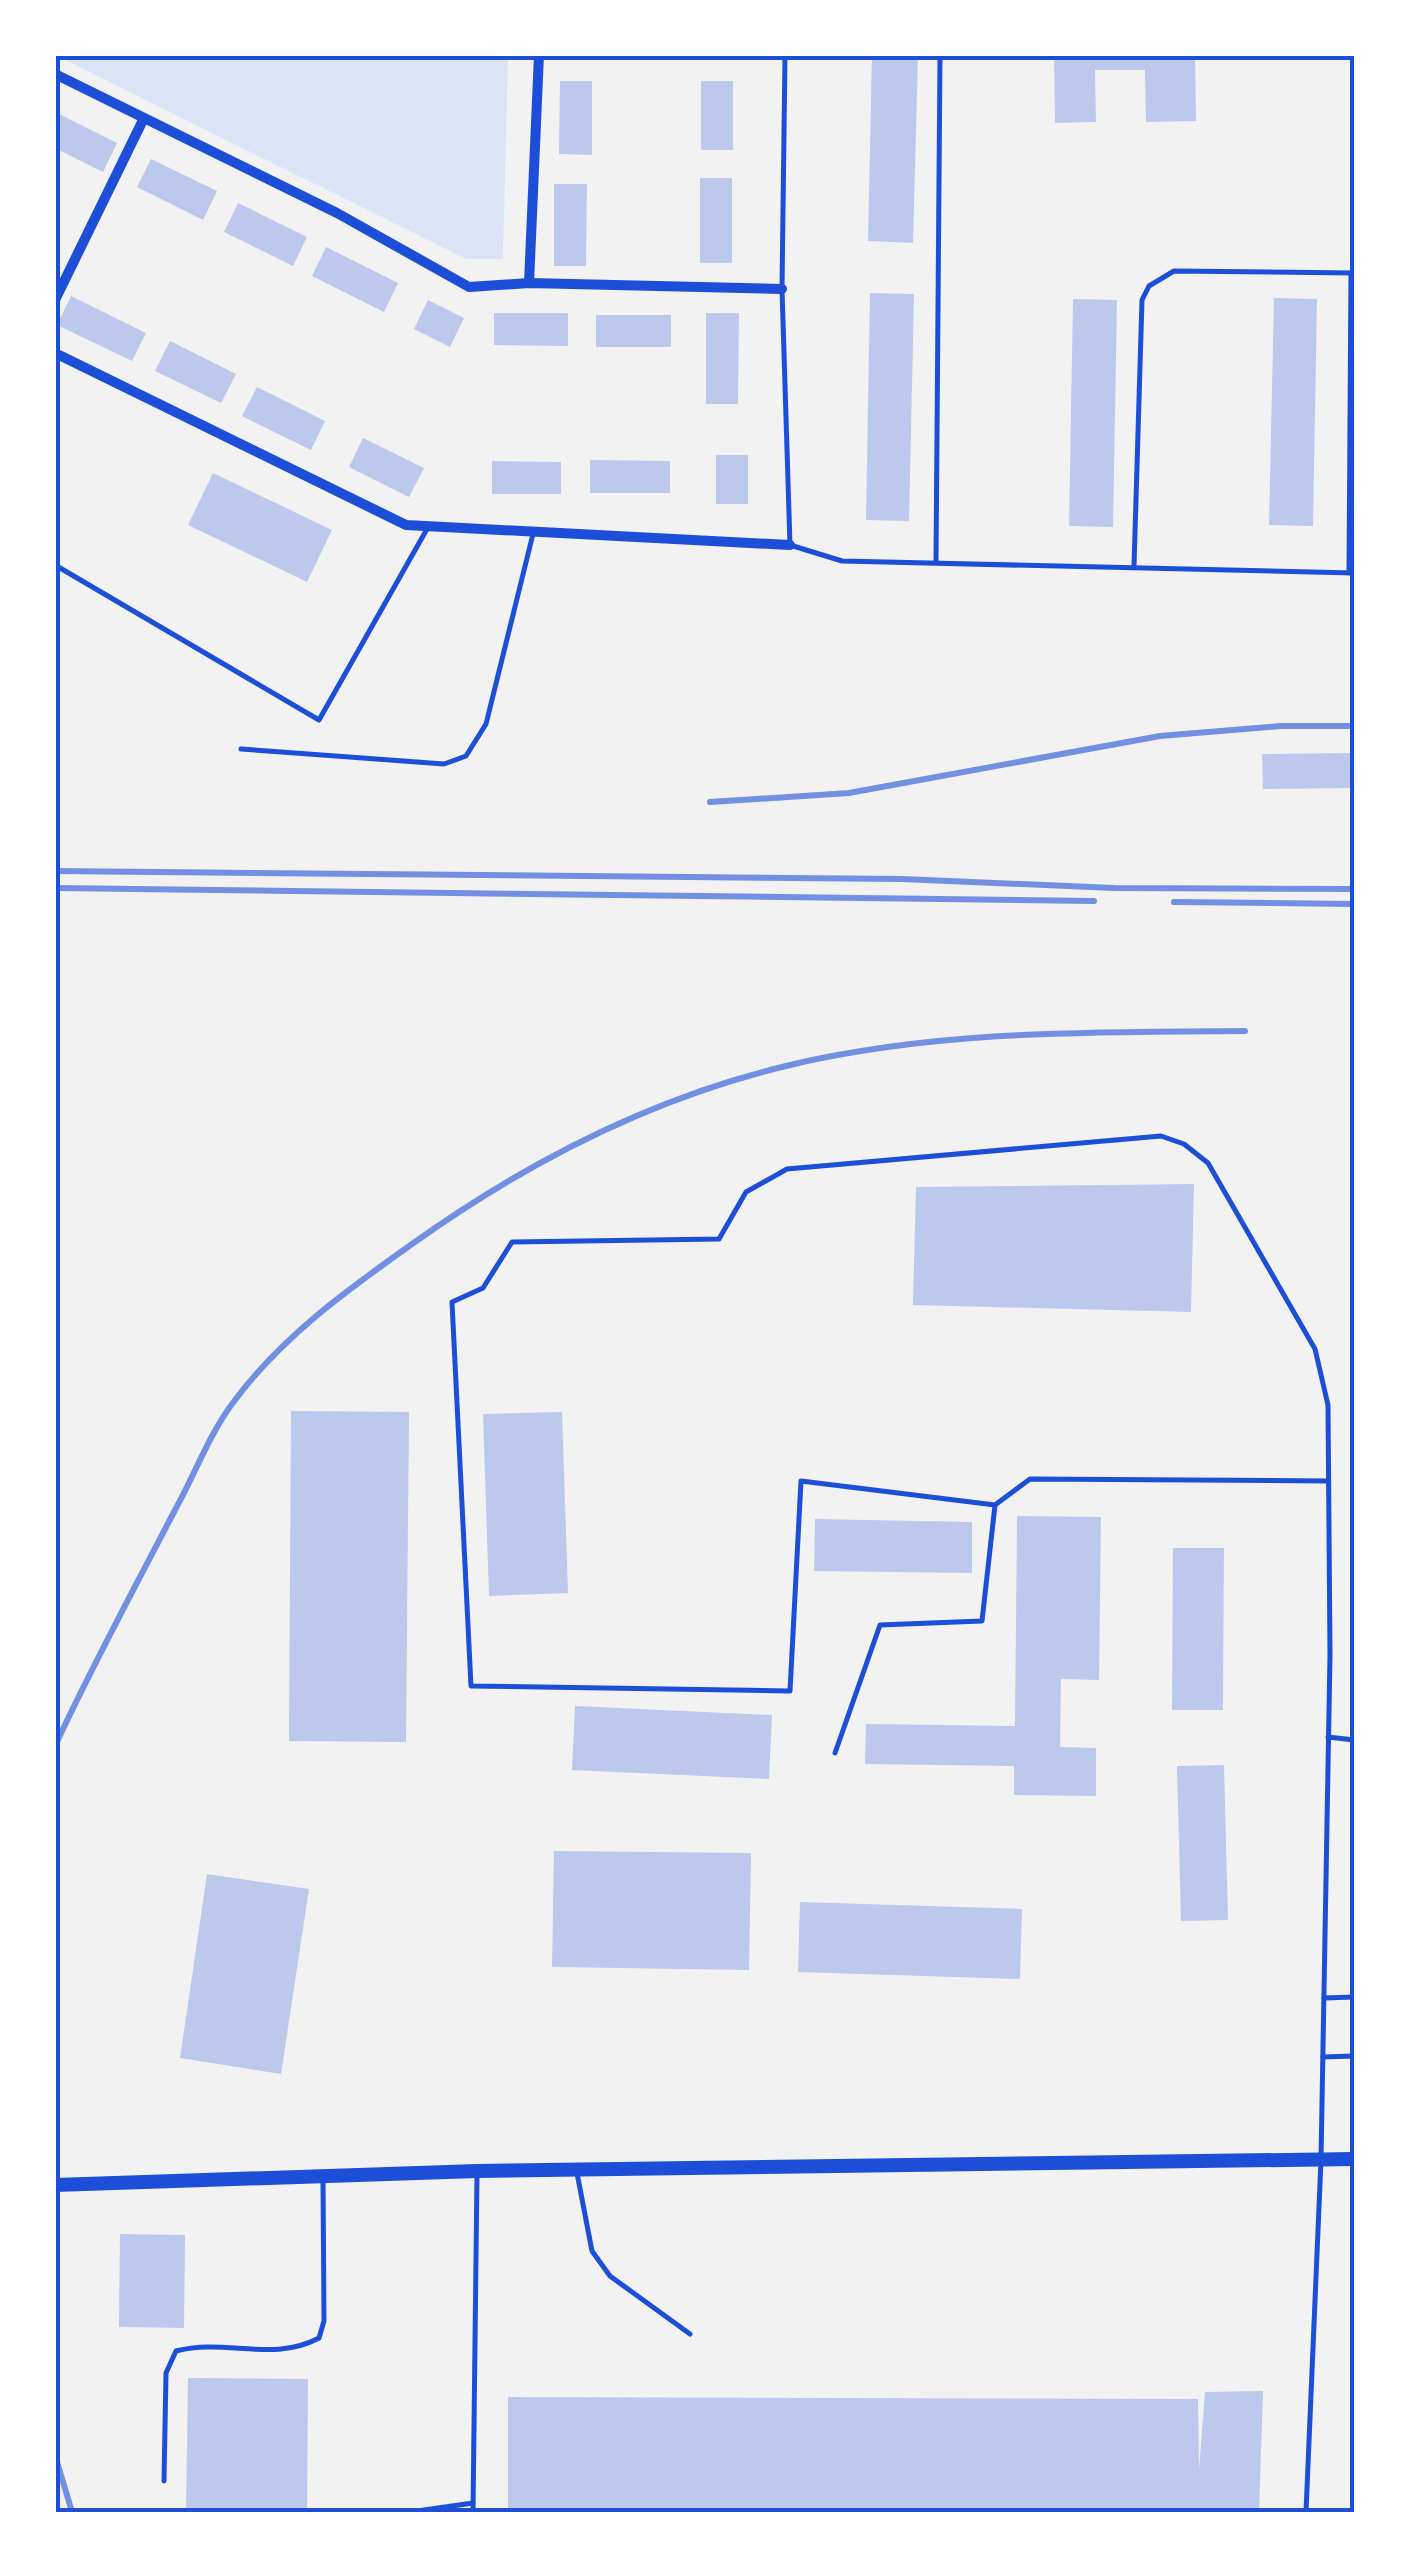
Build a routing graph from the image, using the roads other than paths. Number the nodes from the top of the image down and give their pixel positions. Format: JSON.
{"nodes":[{"id":1,"x":539,"y":55,"type":"edge"},
{"id":2,"x":784,"y":55,"type":"edge"},
{"id":3,"x":940,"y":55,"type":"edge"},
{"id":4,"x":55,"y":74,"type":"edge"},
{"id":5,"x":144,"y":118,"type":"junction"},
{"id":6,"x":1353,"y":273,"type":"edge"},
{"id":7,"x":529,"y":283,"type":"junction"},
{"id":8,"x":782,"y":289,"type":"junction"},
{"id":9,"x":55,"y":300,"type":"edge"},
{"id":10,"x":55,"y":353,"type":"edge"},
{"id":11,"x":429,"y":526,"type":"junction"},
{"id":12,"x":534,"y":532,"type":"junction"},
{"id":13,"x":790,"y":545,"type":"junction"},
{"id":14,"x":936,"y":562,"type":"junction"},
{"id":15,"x":55,"y":565,"type":"edge"},
{"id":16,"x":1134,"y":566,"type":"junction"},
{"id":17,"x":1351,"y":573,"type":"edge"},
{"id":18,"x":241,"y":749,"type":"dead end"},
{"id":19,"x":1328,"y":1481,"type":"junction"},
{"id":20,"x":994,"y":1505,"type":"junction"},
{"id":21,"x":1328,"y":1737,"type":"junction"},
{"id":22,"x":1354,"y":1740,"type":"edge"},
{"id":23,"x":835,"y":1753,"type":"dead end"},
{"id":24,"x":1354,"y":1997,"type":"edge"},
{"id":25,"x":1324,"y":1998,"type":"junction"},
{"id":26,"x":1354,"y":2056,"type":"edge"},
{"id":27,"x":1323,"y":2057,"type":"junction"},
{"id":28,"x":1354,"y":2159,"type":"edge"},
{"id":29,"x":1321,"y":2160,"type":"junction"},
{"id":30,"x":577,"y":2170,"type":"junction"},
{"id":31,"x":476,"y":2172,"type":"junction"},
{"id":32,"x":322,"y":2176,"type":"junction"},
{"id":33,"x":55,"y":2184,"type":"edge"},
{"id":34,"x":690,"y":2334,"type":"dead end"},
{"id":35,"x":164,"y":2481,"type":"dead end"},
{"id":36,"x":473,"y":2503,"type":"junction"},
{"id":37,"x":410,"y":2512,"type":"edge"},
{"id":38,"x":473,"y":2512,"type":"edge"},
{"id":39,"x":1306,"y":2512,"type":"edge"}],
"edges":[{"from":1,"to":7,"type":"street"},
{"from":2,"to":8,"type":"lane"},
{"from":3,"to":14,"type":"lane"},
{"from":4,"to":5,"type":"street"},
{"from":5,"to":7,"type":"street"},
{"from":5,"to":9,"type":"street"},
{"from":6,"to":16,"type":"lane"},
{"from":6,"to":17,"type":"lane"},
{"from":7,"to":8,"type":"street"},
{"from":8,"to":13,"type":"lane"},
{"from":10,"to":11,"type":"street"},
{"from":11,"to":12,"type":"street"},
{"from":11,"to":15,"type":"lane"},
{"from":12,"to":13,"type":"street"},
{"from":12,"to":18,"type":"lane"},
{"from":13,"to":14,"type":"lane"},
{"from":14,"to":16,"type":"lane"},
{"from":16,"to":17,"type":"lane"},
{"from":19,"to":20,"type":"lane"},
{"from":19,"to":20,"type":"lane"},
{"from":19,"to":21,"type":"lane"},
{"from":20,"to":23,"type":"lane"},
{"from":21,"to":22,"type":"lane"},
{"from":21,"to":25,"type":"lane"},
{"from":24,"to":25,"type":"lane"},
{"from":25,"to":27,"type":"lane"},
{"from":26,"to":27,"type":"lane"},
{"from":27,"to":29,"type":"lane"},
{"from":28,"to":29,"type":"main road"},
{"from":29,"to":30,"type":"main road"},
{"from":29,"to":39,"type":"lane"},
{"from":30,"to":31,"type":"main road"},
{"from":30,"to":34,"type":"lane"},
{"from":31,"to":32,"type":"main road"},
{"from":31,"to":36,"type":"lane"},
{"from":32,"to":33,"type":"main road"},
{"from":32,"to":35,"type":"lane"},
{"from":36,"to":37,"type":"lane"},
{"from":36,"to":38,"type":"lane"}]}
